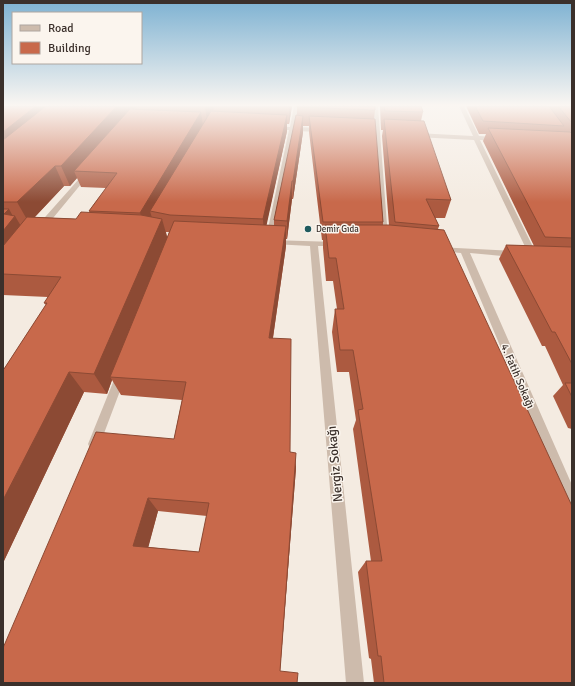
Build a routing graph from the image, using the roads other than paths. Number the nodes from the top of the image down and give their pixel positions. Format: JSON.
{"nodes":[{"id":1,"x":290,"y":138,"type":"edge"},
{"id":2,"x":377,"y":138,"type":"edge"},
{"id":3,"x":476,"y":138,"type":"joint"},
{"id":4,"x":506,"y":139,"type":"edge"},
{"id":5,"x":91,"y":168,"type":"edge"},
{"id":6,"x":40,"y":229,"type":"edge"},
{"id":7,"x":314,"y":244,"type":"junction"},
{"id":8,"x":345,"y":244,"type":"edge"},
{"id":9,"x":385,"y":245,"type":"edge"},
{"id":10,"x":428,"y":248,"type":"edge"},
{"id":11,"x":465,"y":252,"type":"junction"},
{"id":12,"x":126,"y":363,"type":"edge"},
{"id":13,"x":89,"y":458,"type":"edge"},
{"id":14,"x":572,"y":500,"type":"edge"},
{"id":15,"x":355,"y":683,"type":"edge"}],
"edges":[{"from":1,"to":7,"type":"street"},
{"from":2,"to":9,"type":"street"},
{"from":3,"to":4,"type":"street"},
{"from":3,"to":11,"type":"street"},
{"from":5,"to":6,"type":"street"},
{"from":7,"to":8,"type":"street"},
{"from":7,"to":15,"type":"street","name":"Nergiz Sokağı"},
{"from":10,"to":11,"type":"street"},
{"from":11,"to":14,"type":"street","name":"4. Fatih Sokağı"},
{"from":12,"to":13,"type":"street"}]}
